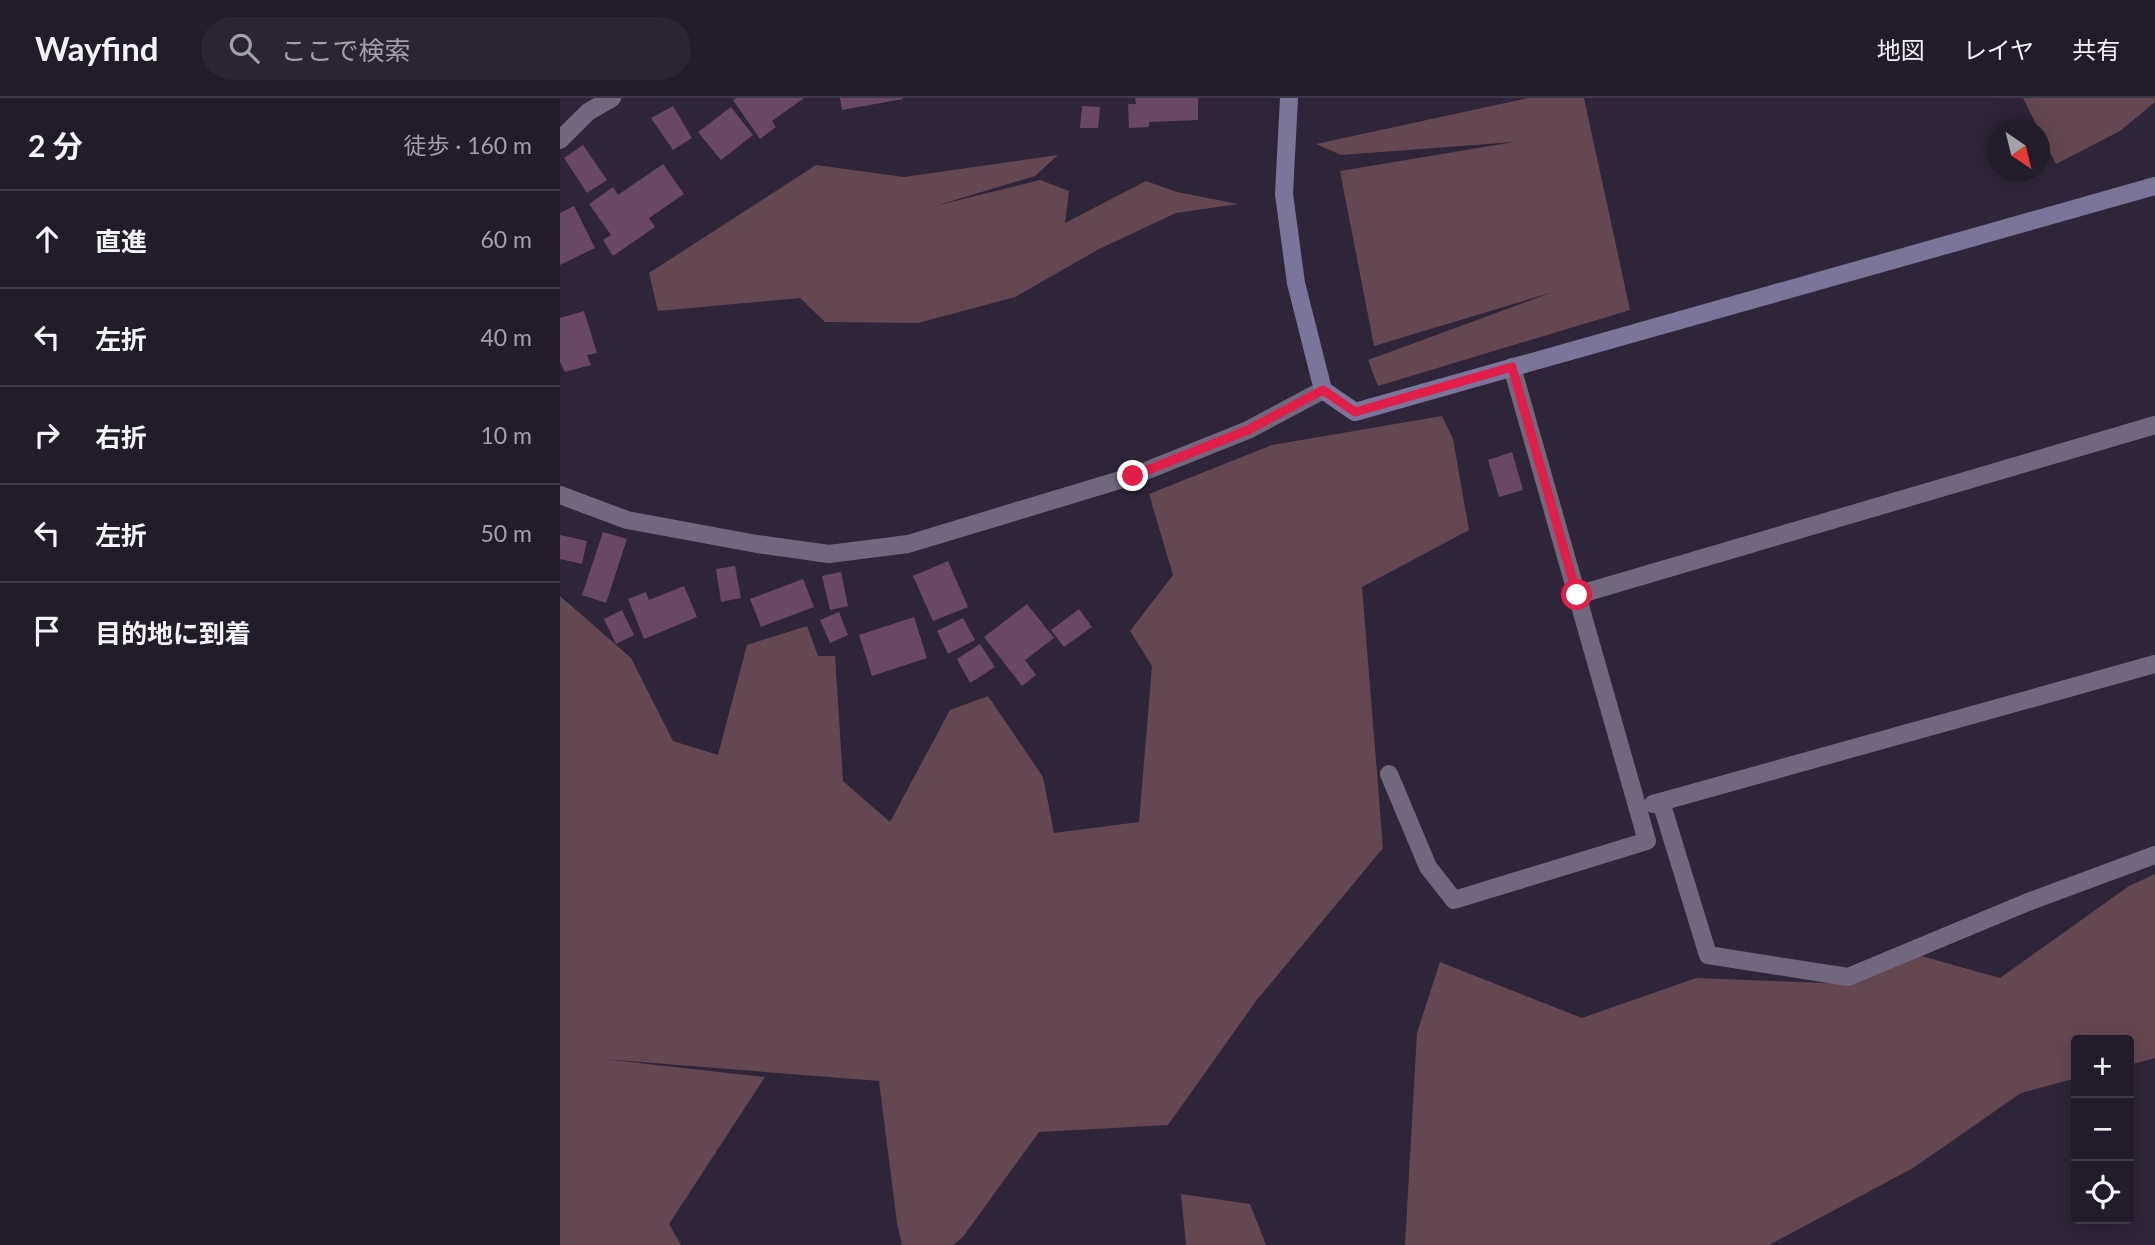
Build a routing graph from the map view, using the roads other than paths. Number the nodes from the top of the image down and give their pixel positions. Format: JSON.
{"nodes":[{"id":1,"x":612,"y":98,"type":"edge"},
{"id":2,"x":1289,"y":98,"type":"edge"},
{"id":3,"x":560,"y":140,"type":"edge"},
{"id":4,"x":2155,"y":186,"type":"edge"},
{"id":5,"x":1512,"y":367,"type":"junction"},
{"id":6,"x":1323,"y":390,"type":"junction"},
{"id":7,"x":2155,"y":425,"type":"edge"},
{"id":8,"x":560,"y":495,"type":"edge"},
{"id":9,"x":1577,"y":595,"type":"junction"},
{"id":10,"x":2155,"y":664,"type":"edge"},
{"id":11,"x":1389,"y":774,"type":"dead end"},
{"id":12,"x":1661,"y":802,"type":"junction"},
{"id":13,"x":1638,"y":808,"type":"junction"},
{"id":14,"x":2155,"y":855,"type":"edge"}],
"edges":[{"from":1,"to":3,"type":"street"},
{"from":2,"to":6,"type":"street"},
{"from":4,"to":5,"type":"street"},
{"from":5,"to":6,"type":"street"},
{"from":5,"to":9,"type":"street"},
{"from":6,"to":8,"type":"street"},
{"from":7,"to":9,"type":"street"},
{"from":9,"to":13,"type":"street"},
{"from":10,"to":12,"type":"street"},
{"from":11,"to":13,"type":"street"},
{"from":12,"to":13,"type":"street"},
{"from":12,"to":14,"type":"street"}]}
